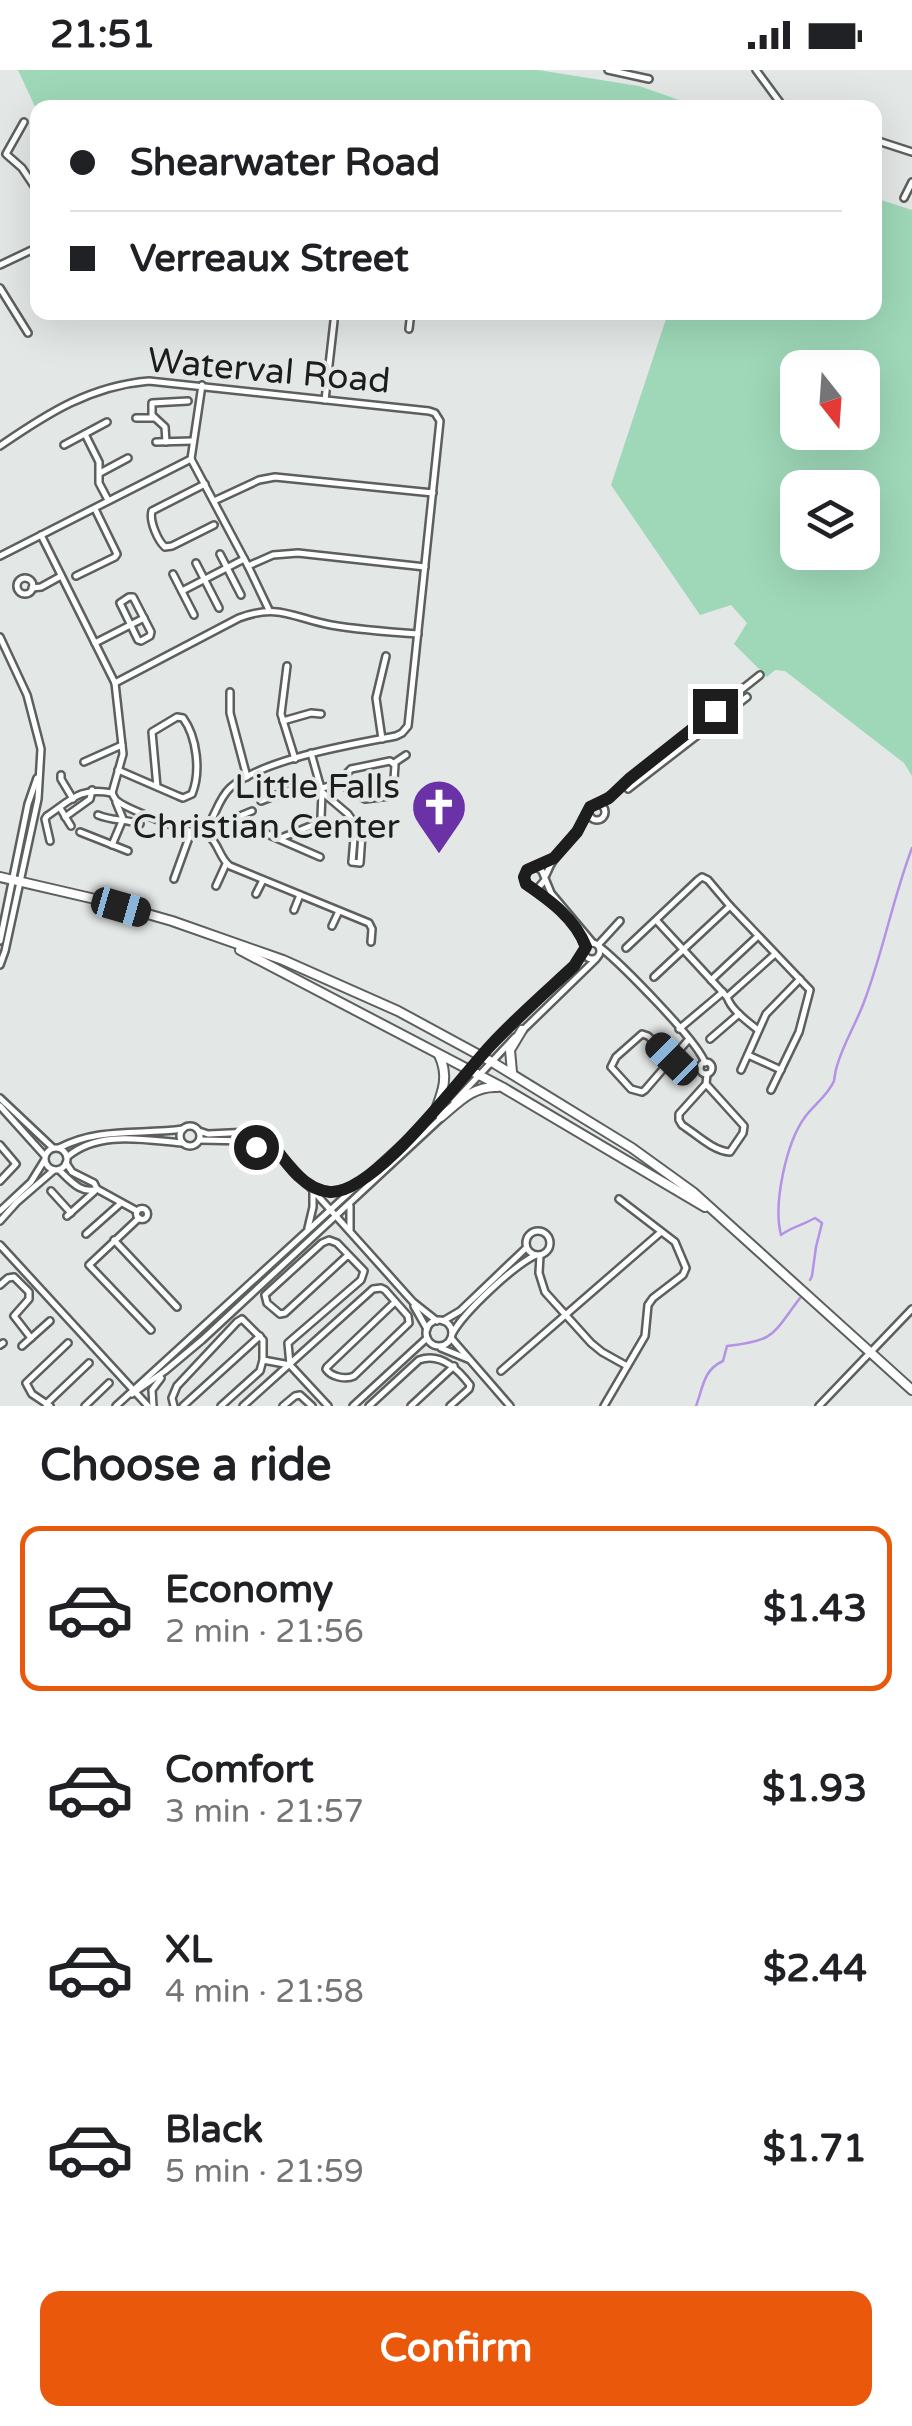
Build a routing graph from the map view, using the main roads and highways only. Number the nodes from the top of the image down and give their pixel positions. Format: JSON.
{"nodes":[{"id":1,"x":0,"y":877,"type":"edge"},
{"id":2,"x":222,"y":940,"type":"junction"},
{"id":3,"x":522,"y":1030,"type":"road end"},
{"id":4,"x":438,"y":1054,"type":"junction"},
{"id":5,"x":513,"y":1074,"type":"junction"},
{"id":6,"x":502,"y":1087,"type":"junction"},
{"id":7,"x":726,"y":1220,"type":"junction"},
{"id":8,"x":912,"y":1390,"type":"edge"}],
"edges":[{"from":1,"to":2,"type":"main road"},
{"from":2,"to":4,"type":"main road"},
{"from":2,"to":5,"type":"main road"},
{"from":3,"to":5,"type":"main road"},
{"from":4,"to":6,"type":"main road"},
{"from":4,"to":6,"type":"main road"},
{"from":5,"to":7,"type":"main road"},
{"from":6,"to":7,"type":"main road"},
{"from":7,"to":8,"type":"main road"}]}
